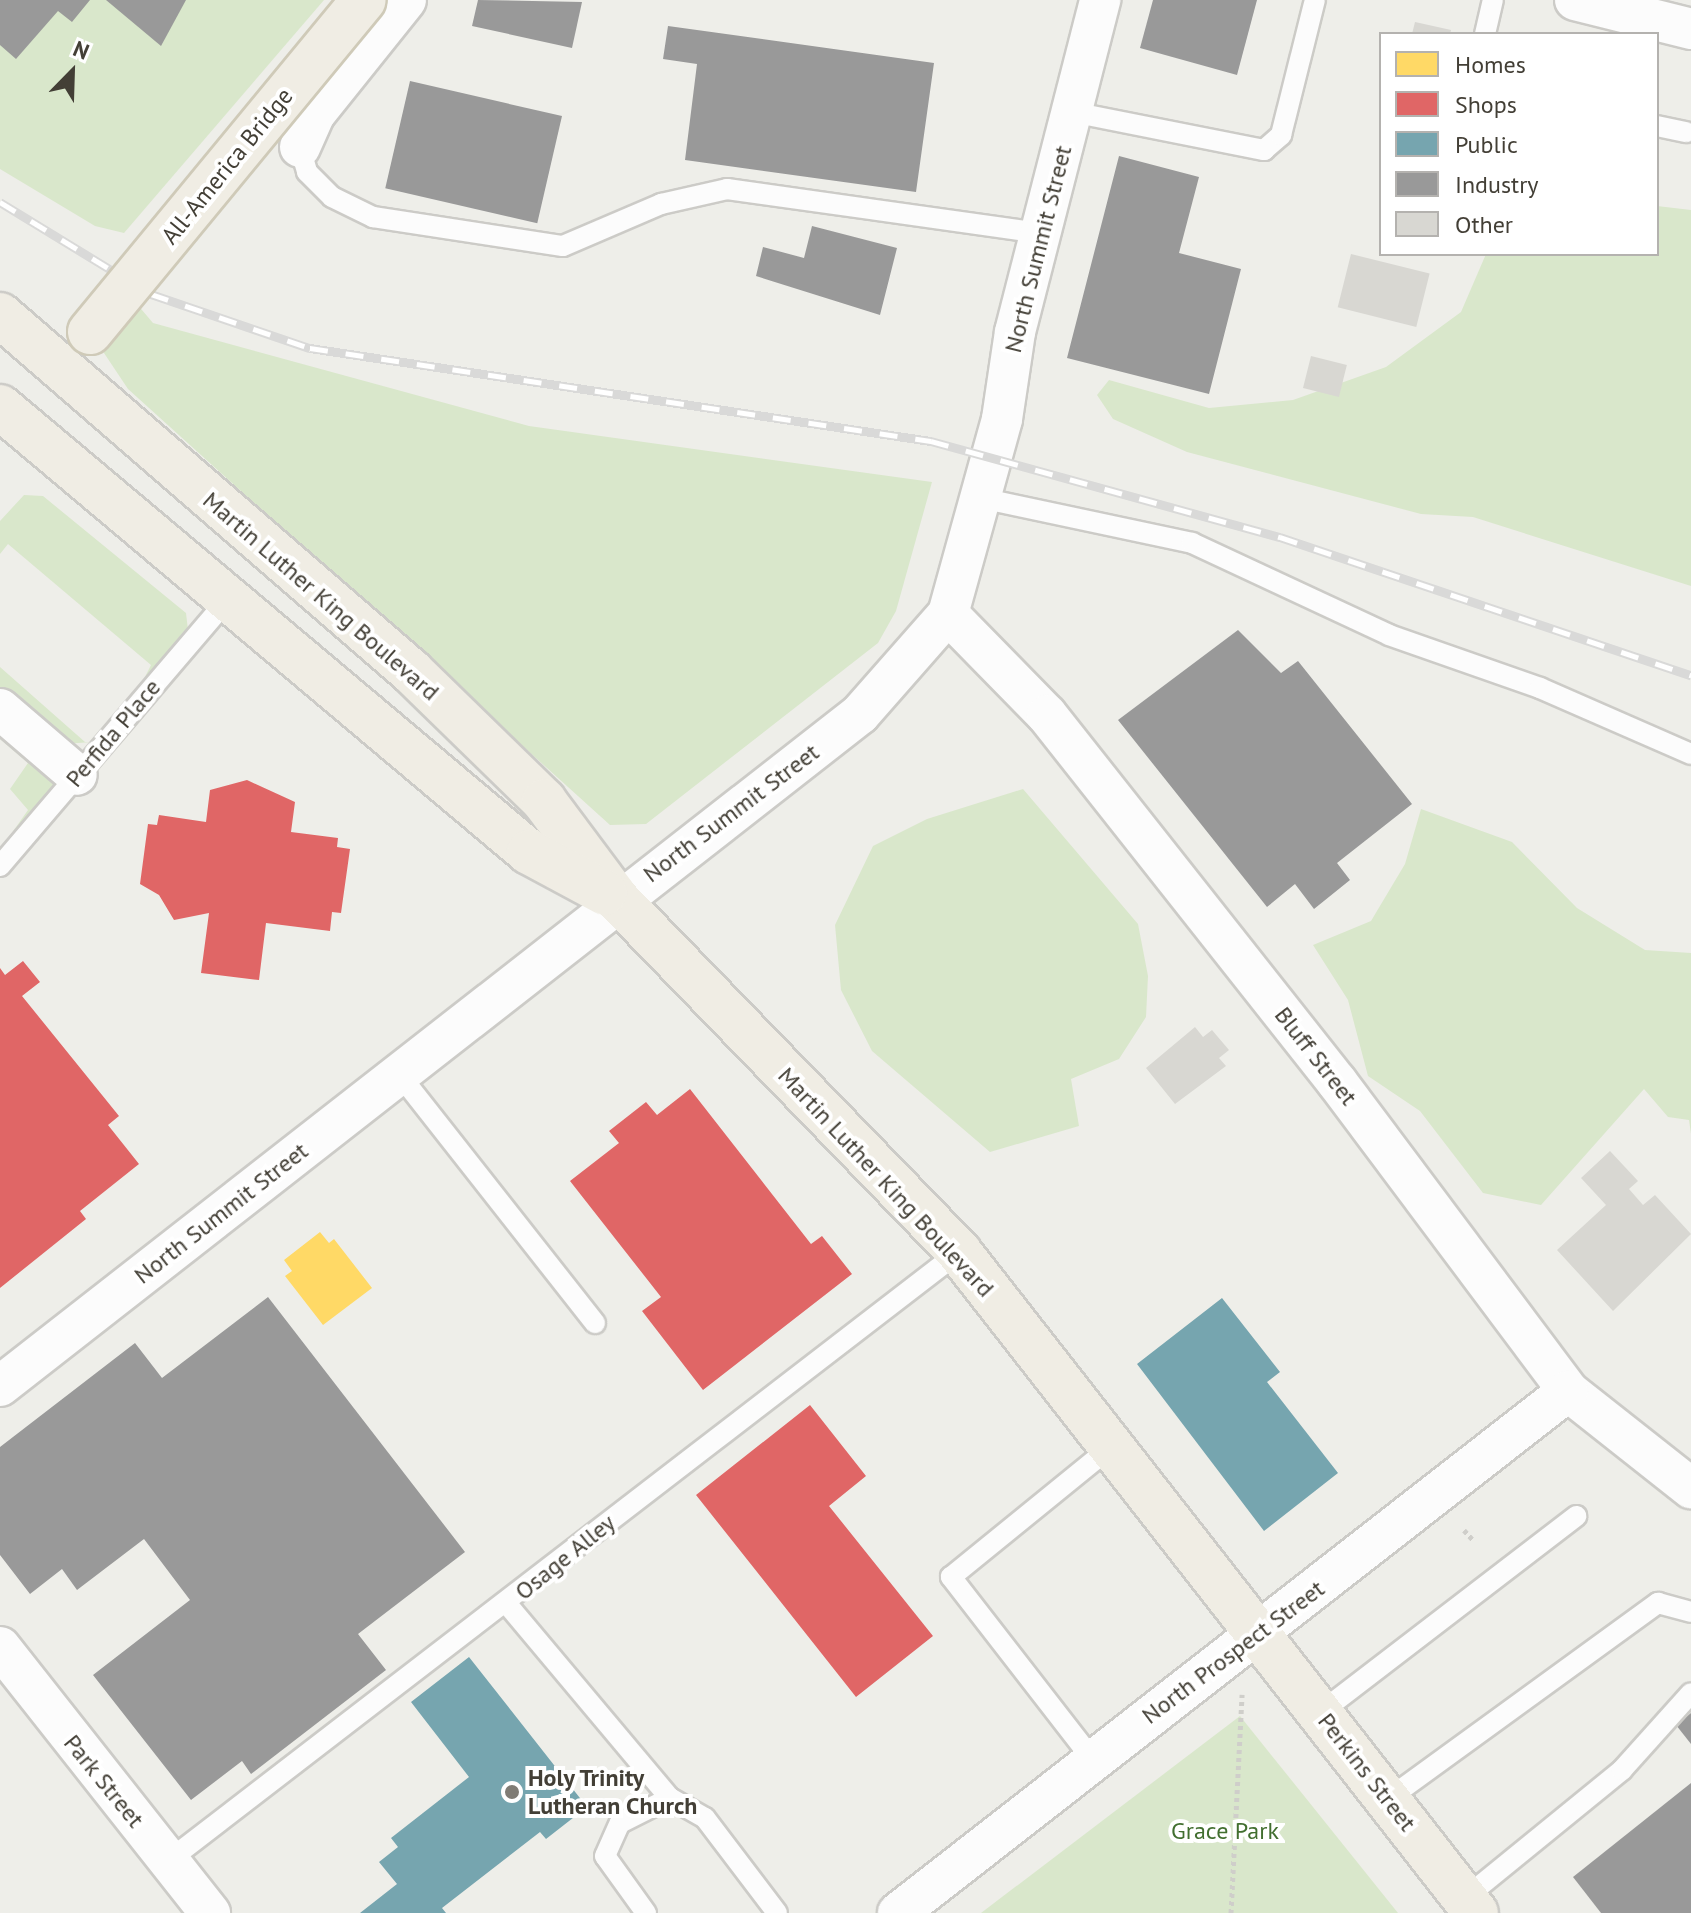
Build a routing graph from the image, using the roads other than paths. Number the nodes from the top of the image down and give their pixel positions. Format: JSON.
{"nodes":[{"id":1,"x":364,"y":0,"type":"edge"},
{"id":2,"x":406,"y":0,"type":"edge"},
{"id":3,"x":1100,"y":0,"type":"edge"},
{"id":4,"x":1315,"y":0,"type":"edge"},
{"id":5,"x":1493,"y":0,"type":"edge"},
{"id":6,"x":1575,"y":0,"type":"edge"},
{"id":7,"x":1691,"y":29,"type":"edge"},
{"id":8,"x":1485,"y":32,"type":"edge"},
{"id":9,"x":1072,"y":112,"type":"junction"},
{"id":10,"x":1659,"y":126,"type":"edge"},
{"id":11,"x":1686,"y":132,"type":"dead end"},
{"id":12,"x":300,"y":147,"type":"joint"},
{"id":13,"x":1041,"y":233,"type":"junction"},
{"id":14,"x":0,"y":315,"type":"edge"},
{"id":15,"x":59,"y":368,"type":"junction"},
{"id":16,"x":5,"y":422,"type":"edge"},
{"id":17,"x":981,"y":498,"type":"junction"},
{"id":18,"x":226,"y":601,"type":"junction"},
{"id":19,"x":948,"y":614,"type":"junction"},
{"id":20,"x":0,"y":709,"type":"edge"},
{"id":21,"x":1691,"y":754,"type":"edge"},
{"id":22,"x":77,"y":775,"type":"junction"},
{"id":23,"x":0,"y":866,"type":"edge"},
{"id":24,"x":617,"y":899,"type":"junction"},
{"id":25,"x":399,"y":1074,"type":"junction"},
{"id":26,"x":959,"y":1252,"type":"junction"},
{"id":27,"x":595,"y":1323,"type":"dead end"},
{"id":28,"x":0,"y":1386,"type":"edge"},
{"id":29,"x":1568,"y":1391,"type":"junction"},
{"id":30,"x":1112,"y":1446,"type":"junction"},
{"id":31,"x":1691,"y":1488,"type":"edge"},
{"id":32,"x":1576,"y":1516,"type":"dead end"},
{"id":33,"x":507,"y":1604,"type":"junction"},
{"id":34,"x":1691,"y":1612,"type":"edge"},
{"id":35,"x":1250,"y":1636,"type":"junction"},
{"id":36,"x":0,"y":1647,"type":"edge"},
{"id":37,"x":1691,"y":1693,"type":"edge"},
{"id":38,"x":1321,"y":1712,"type":"junction"},
{"id":39,"x":1093,"y":1760,"type":"junction"},
{"id":40,"x":670,"y":1798,"type":"junction"},
{"id":41,"x":1388,"y":1799,"type":"junction"},
{"id":42,"x":168,"y":1861,"type":"junction"},
{"id":43,"x":1470,"y":1906,"type":"edge"},
{"id":44,"x":210,"y":1913,"type":"edge"},
{"id":45,"x":646,"y":1913,"type":"edge"},
{"id":46,"x":777,"y":1913,"type":"edge"},
{"id":47,"x":898,"y":1913,"type":"edge"}],
"edges":[{"from":1,"to":15,"type":"main road","name":"All-America Bridge","bridge":true},
{"from":2,"to":12,"type":"street"},
{"from":3,"to":9,"type":"street","name":"North Summit Street"},
{"from":4,"to":9,"type":"lane"},
{"from":5,"to":8,"type":"lane"},
{"from":6,"to":7,"type":"street"},
{"from":9,"to":13,"type":"street","name":"North Summit Street"},
{"from":10,"to":11,"type":"lane"},
{"from":12,"to":13,"type":"lane"},
{"from":13,"to":17,"type":"street","name":"North Summit Street"},
{"from":14,"to":15,"type":"main road","name":"Martin Luther King Boulevard"},
{"from":15,"to":16,"type":"main road","name":"All-America Bridge"},
{"from":15,"to":24,"type":"main road","name":"Martin Luther King Boulevard"},
{"from":16,"to":18,"type":"main road","name":"Martin Luther King Boulevard"},
{"from":17,"to":19,"type":"street","name":"North Summit Street"},
{"from":17,"to":21,"type":"lane"},
{"from":18,"to":22,"type":"lane","name":"Perfida Place"},
{"from":18,"to":24,"type":"main road","name":"Martin Luther King Boulevard"},
{"from":19,"to":24,"type":"street","name":"North Summit Street"},
{"from":19,"to":29,"type":"street","name":"Bluff Street"},
{"from":20,"to":22,"type":"street"},
{"from":22,"to":23,"type":"lane","name":"Perfida Place"},
{"from":24,"to":25,"type":"street","name":"North Summit Street"},
{"from":24,"to":26,"type":"main road","name":"Martin Luther King Boulevard"},
{"from":25,"to":27,"type":"lane"},
{"from":25,"to":28,"type":"street","name":"North Summit Street"},
{"from":26,"to":30,"type":"main road","name":"Martin Luther King Boulevard"},
{"from":26,"to":33,"type":"lane","name":"Osage Alley"},
{"from":29,"to":31,"type":"street","name":"Bluff Street"},
{"from":29,"to":35,"type":"street","name":"North Prospect Street"},
{"from":30,"to":35,"type":"main road","name":"Martin Luther King Boulevard"},
{"from":30,"to":39,"type":"lane"},
{"from":32,"to":38,"type":"lane"},
{"from":33,"to":40,"type":"lane"},
{"from":33,"to":42,"type":"lane","name":"Osage Alley"},
{"from":34,"to":41,"type":"lane"},
{"from":35,"to":38,"type":"main road","name":"Perkins Street"},
{"from":35,"to":39,"type":"street","name":"North Prospect Street"},
{"from":36,"to":42,"type":"street","name":"Park Street"},
{"from":37,"to":43,"type":"lane"},
{"from":38,"to":41,"type":"main road","name":"Perkins Street"},
{"from":39,"to":47,"type":"street","name":"North Prospect Street"},
{"from":40,"to":45,"type":"lane"},
{"from":40,"to":46,"type":"lane"},
{"from":41,"to":43,"type":"main road","name":"Perkins Street"},
{"from":42,"to":44,"type":"street","name":"Park Street"}]}
